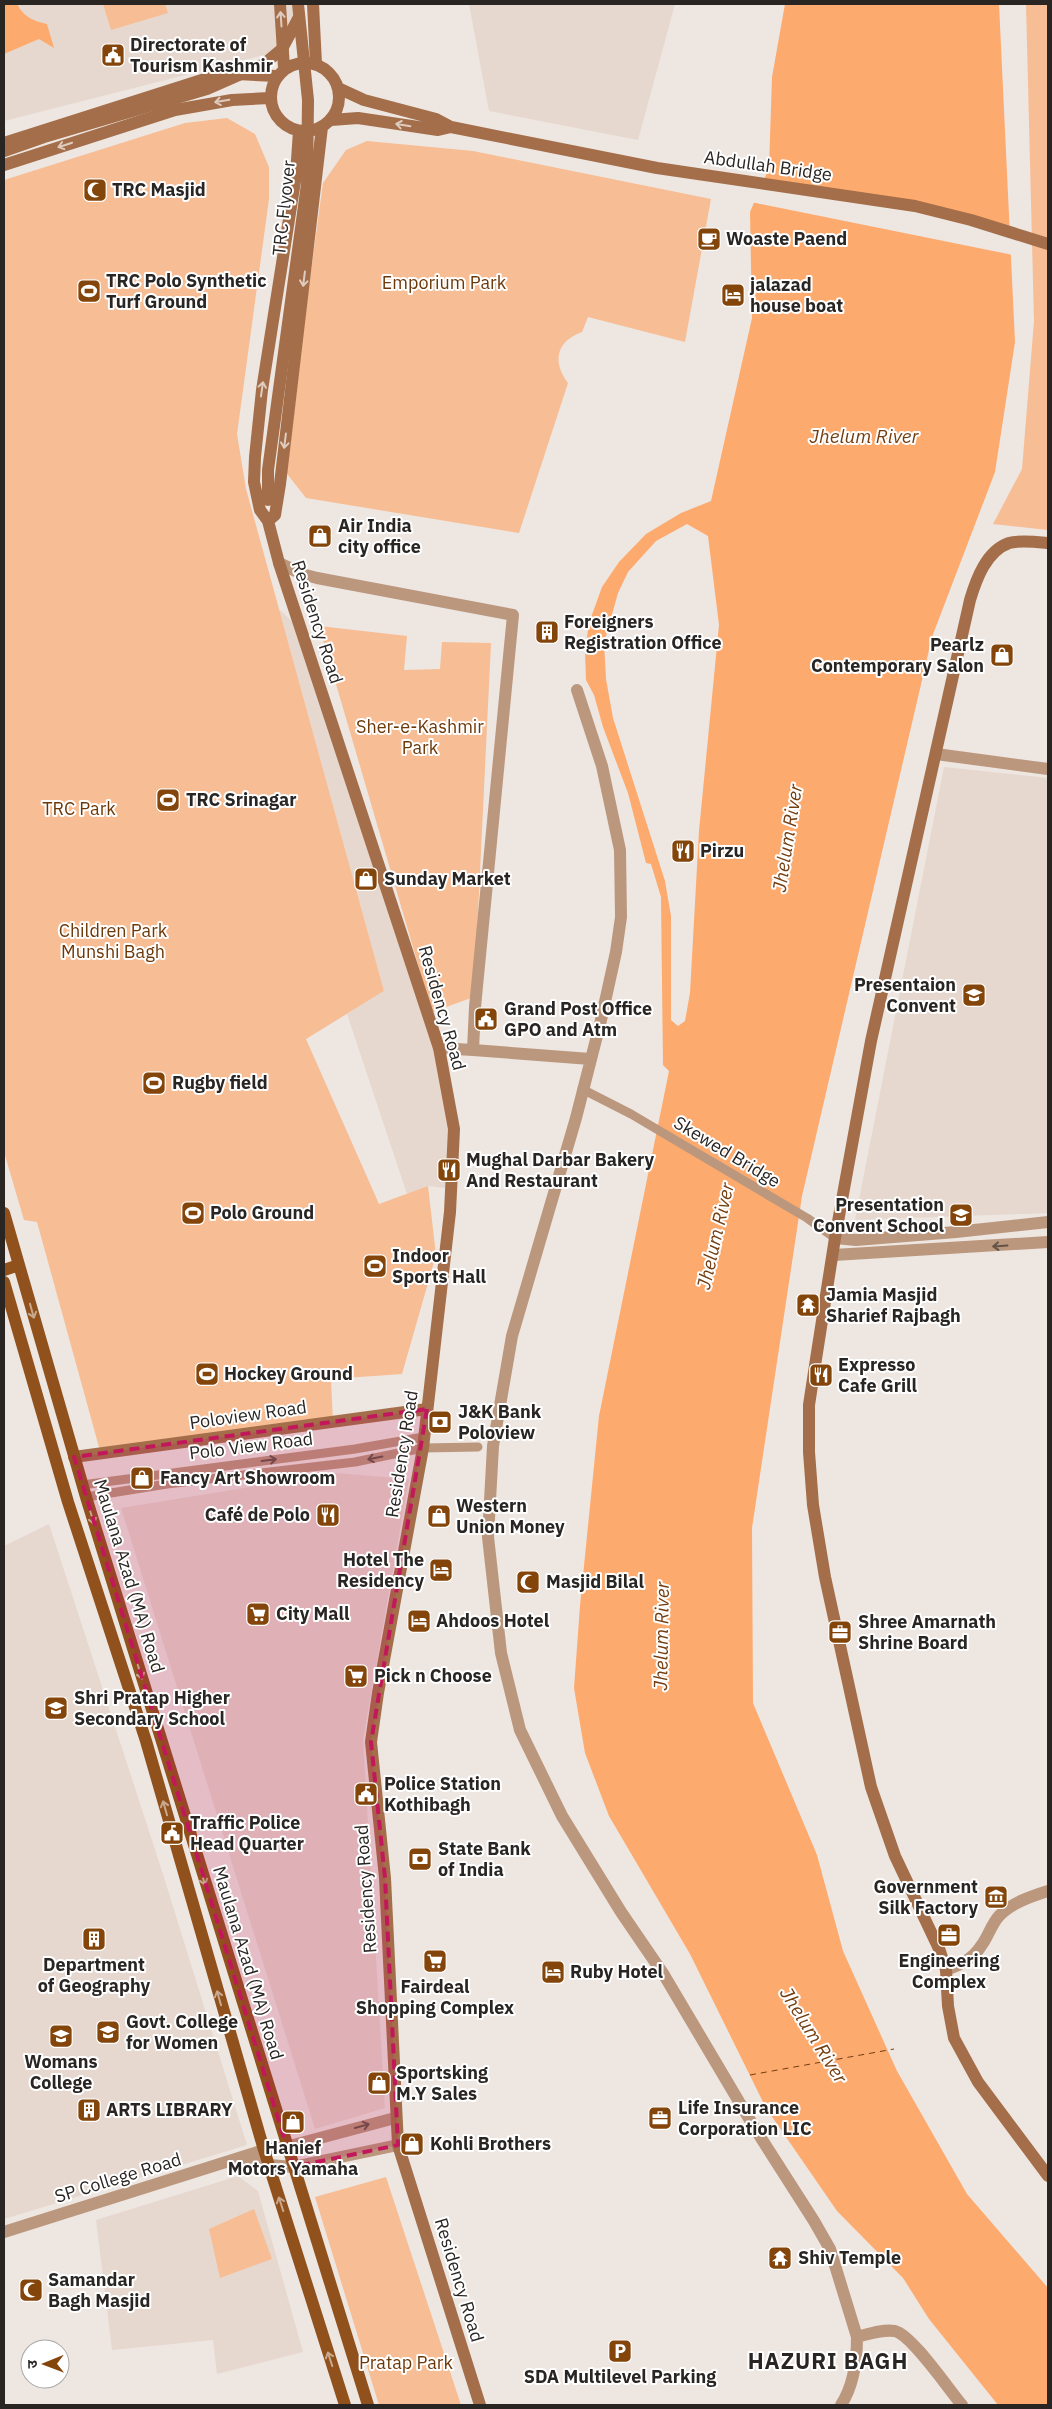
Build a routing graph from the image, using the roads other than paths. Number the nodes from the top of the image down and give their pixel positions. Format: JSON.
{"nodes":[{"id":1,"x":280,"y":4,"type":"edge"},
{"id":2,"x":298,"y":4,"type":"edge"},
{"id":3,"x":313,"y":4,"type":"edge"},
{"id":4,"x":299,"y":17,"type":"junction"},
{"id":5,"x":316,"y":64,"type":"junction"},
{"id":6,"x":280,"y":72,"type":"junction"},
{"id":7,"x":338,"y":88,"type":"junction"},
{"id":8,"x":270,"y":98,"type":"junction"},
{"id":9,"x":327,"y":123,"type":"junction"},
{"id":10,"x":451,"y":127,"type":"junction"},
{"id":11,"x":299,"y":131,"type":"junction"},
{"id":12,"x":4,"y":143,"type":"edge"},
{"id":13,"x":4,"y":151,"type":"edge"},
{"id":14,"x":4,"y":165,"type":"edge"},
{"id":15,"x":1048,"y":244,"type":"edge"},
{"id":16,"x":268,"y":521,"type":"junction"},
{"id":17,"x":1048,"y":543,"type":"edge"},
{"id":18,"x":279,"y":563,"type":"junction"},
{"id":19,"x":577,"y":690,"type":"dead end"},
{"id":20,"x":936,"y":754,"type":"junction"},
{"id":21,"x":1048,"y":769,"type":"edge"},
{"id":22,"x":439,"y":1048,"type":"junction"},
{"id":23,"x":473,"y":1050,"type":"junction"},
{"id":24,"x":590,"y":1060,"type":"junction"},
{"id":25,"x":582,"y":1089,"type":"junction"},
{"id":26,"x":4,"y":1213,"type":"edge"},
{"id":27,"x":1048,"y":1222,"type":"edge"},
{"id":28,"x":922,"y":1235,"type":"junction"},
{"id":29,"x":835,"y":1238,"type":"junction"},
{"id":30,"x":1048,"y":1242,"type":"edge"},
{"id":31,"x":923,"y":1250,"type":"junction"},
{"id":32,"x":834,"y":1255,"type":"junction"},
{"id":33,"x":19,"y":1265,"type":"junction"},
{"id":34,"x":4,"y":1270,"type":"edge"},
{"id":35,"x":23,"y":1279,"type":"junction"},
{"id":36,"x":4,"y":1284,"type":"edge"},
{"id":37,"x":427,"y":1408,"type":"junction"},
{"id":38,"x":424,"y":1442,"type":"junction"},
{"id":39,"x":486,"y":1447,"type":"junction"},
{"id":40,"x":74,"y":1456,"type":"junction"},
{"id":41,"x":84,"y":1491,"type":"junction"},
{"id":42,"x":1048,"y":1891,"type":"edge"},
{"id":43,"x":946,"y":1970,"type":"junction"},
{"id":44,"x":395,"y":2118,"type":"junction"},
{"id":45,"x":398,"y":2145,"type":"junction"},
{"id":46,"x":286,"y":2146,"type":"junction"},
{"id":47,"x":264,"y":2150,"type":"junction"},
{"id":48,"x":242,"y":2157,"type":"junction"},
{"id":49,"x":269,"y":2165,"type":"junction"},
{"id":50,"x":293,"y":2167,"type":"junction"},
{"id":51,"x":1048,"y":2176,"type":"edge"},
{"id":52,"x":4,"y":2232,"type":"edge"},
{"id":53,"x":857,"y":2337,"type":"junction"},
{"id":54,"x":345,"y":2405,"type":"edge"},
{"id":55,"x":368,"y":2405,"type":"edge"},
{"id":56,"x":480,"y":2405,"type":"edge"},
{"id":57,"x":841,"y":2405,"type":"edge"},
{"id":58,"x":962,"y":2405,"type":"edge"}],
"edges":[{"from":6,"to":1,"type":"main road","one_way":true},
{"from":2,"to":4,"type":"main road","name":"TRC Flyover","bridge":true},
{"from":3,"to":5,"type":"main road"},
{"from":4,"to":13,"type":"main road","bridge":true},
{"from":4,"to":16,"type":"main road","name":"TRC Flyover","bridge":true},
{"from":5,"to":6,"type":"main road"},
{"from":5,"to":7,"type":"main road"},
{"from":6,"to":8,"type":"main road"},
{"from":6,"to":12,"type":"main road"},
{"from":7,"to":9,"type":"main road"},
{"from":7,"to":10,"type":"main road"},
{"from":8,"to":11,"type":"main road"},
{"from":8,"to":14,"type":"main road","one_way":true},
{"from":10,"to":9,"type":"main road","one_way":true},
{"from":9,"to":11,"type":"main road"},
{"from":9,"to":16,"type":"main road","one_way":true},
{"from":10,"to":15,"type":"main road","name":"Abdullah Bridge"},
{"from":16,"to":11,"type":"main road","name":"Residency Road","one_way":true},
{"from":16,"to":18,"type":"main road","name":"Residency Road"},
{"from":17,"to":20,"type":"main road"},
{"from":18,"to":22,"type":"main road","name":"Residency Road"},
{"from":18,"to":23,"type":"street"},
{"from":19,"to":24,"type":"street"},
{"from":20,"to":21,"type":"street"},
{"from":20,"to":29,"type":"main road"},
{"from":22,"to":23,"type":"street"},
{"from":22,"to":37,"type":"main road","name":"Residency Road"},
{"from":23,"to":24,"type":"street"},
{"from":24,"to":25,"type":"street"},
{"from":25,"to":29,"type":"street","name":"Skewed Bridge"},
{"from":25,"to":39,"type":"street"},
{"from":26,"to":33,"type":"main road","name":"Maulana Azad (MA) Road"},
{"from":27,"to":28,"type":"street"},
{"from":28,"to":29,"type":"street"},
{"from":28,"to":31,"type":"street"},
{"from":29,"to":32,"type":"main road"},
{"from":30,"to":31,"type":"street","one_way":true},
{"from":31,"to":32,"type":"street"},
{"from":32,"to":43,"type":"main road"},
{"from":33,"to":34,"type":"main road"},
{"from":33,"to":35,"type":"main road","name":"Maulana Azad (MA) Road"},
{"from":35,"to":36,"type":"main road"},
{"from":35,"to":40,"type":"main road","name":"Maulana Azad (MA) Road","one_way":true},
{"from":47,"to":36,"type":"main road","name":"Maulana Azad (MA) Road","one_way":true},
{"from":37,"to":38,"type":"main road","name":"Residency Road"},
{"from":37,"to":40,"type":"main road","name":"Poloview Road"},
{"from":38,"to":39,"type":"street","name":"Polo View Road"},
{"from":38,"to":41,"type":"street","name":"Polo View Road"},
{"from":38,"to":44,"type":"main road","name":"Residency Road"},
{"from":39,"to":53,"type":"street"},
{"from":40,"to":41,"type":"main road","name":"Maulana Azad (MA) Road"},
{"from":41,"to":46,"type":"main road","name":"Maulana Azad (MA) Road","one_way":true},
{"from":42,"to":43,"type":"street"},
{"from":43,"to":51,"type":"main road"},
{"from":44,"to":45,"type":"main road","name":"Residency Road"},
{"from":46,"to":44,"type":"street","name":"SP College Road","one_way":true},
{"from":45,"to":50,"type":"street"},
{"from":45,"to":56,"type":"main road","name":"Residency Road"},
{"from":46,"to":47,"type":"street","name":"SP College Road"},
{"from":46,"to":50,"type":"main road","name":"Maulana Azad (MA) Road"},
{"from":47,"to":48,"type":"street","name":"SP College Road"},
{"from":47,"to":49,"type":"main road","name":"Maulana Azad (MA) Road"},
{"from":48,"to":49,"type":"street"},
{"from":48,"to":52,"type":"street","name":"SP College Road"},
{"from":49,"to":50,"type":"street"},
{"from":54,"to":49,"type":"main road","name":"Maulana Azad (MA) Road","one_way":true},
{"from":50,"to":55,"type":"main road","name":"Maulana Azad (MA) Road"},
{"from":53,"to":57,"type":"street"},
{"from":53,"to":58,"type":"street"}]}
